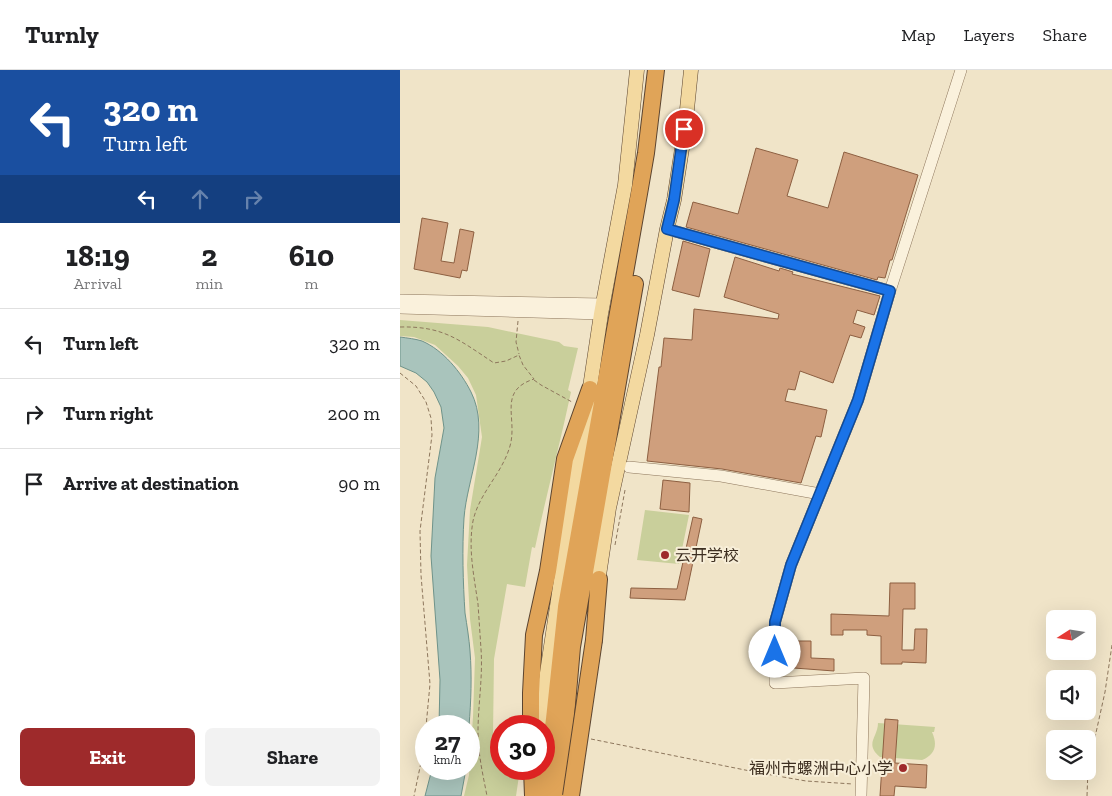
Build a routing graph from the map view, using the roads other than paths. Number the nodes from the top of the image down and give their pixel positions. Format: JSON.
{"nodes":[{"id":1,"x":637,"y":70,"type":"edge"},
{"id":2,"x":656,"y":70,"type":"edge"},
{"id":3,"x":666,"y":70,"type":"edge"},
{"id":4,"x":691,"y":70,"type":"edge"},
{"id":5,"x":961,"y":70,"type":"edge"},
{"id":6,"x":667,"y":229,"type":"junction"},
{"id":7,"x":890,"y":291,"type":"junction"},
{"id":8,"x":400,"y":300,"type":"edge"},
{"id":9,"x":400,"y":308,"type":"edge"},
{"id":10,"x":602,"y":309,"type":"junction"},
{"id":11,"x":590,"y":389,"type":"junction"},
{"id":12,"x":629,"y":467,"type":"dead end"},
{"id":13,"x":820,"y":494,"type":"junction"},
{"id":14,"x":599,"y":579,"type":"junction"},
{"id":15,"x":531,"y":715,"type":"edge"},
{"id":16,"x":541,"y":715,"type":"edge"},
{"id":17,"x":530,"y":780,"type":"edge"},
{"id":18,"x":532,"y":780,"type":"edge"},
{"id":19,"x":861,"y":790,"type":"edge"},
{"id":20,"x":527,"y":796,"type":"edge"},
{"id":21,"x":533,"y":796,"type":"edge"},
{"id":22,"x":544,"y":796,"type":"edge"},
{"id":23,"x":559,"y":796,"type":"edge"},
{"id":24,"x":572,"y":796,"type":"edge"}],
"edges":[{"from":1,"to":10,"type":"main road"},
{"from":2,"to":22,"type":"highway"},
{"from":3,"to":23,"type":"highway"},
{"from":4,"to":6,"type":"main road"},
{"from":5,"to":7,"type":"street"},
{"from":6,"to":7,"type":"street"},
{"from":6,"to":14,"type":"main road"},
{"from":7,"to":13,"type":"street"},
{"from":8,"to":10,"type":"street"},
{"from":9,"to":10,"type":"street"},
{"from":10,"to":11,"type":"main road"},
{"from":11,"to":15,"type":"highway"},
{"from":11,"to":16,"type":"main road"},
{"from":12,"to":13,"type":"street"},
{"from":13,"to":19,"type":"street"},
{"from":14,"to":24,"type":"highway","bridge":true},
{"from":14,"to":24,"type":"main road"},
{"from":17,"to":20,"type":"main road"},
{"from":18,"to":21,"type":"highway"}]}
